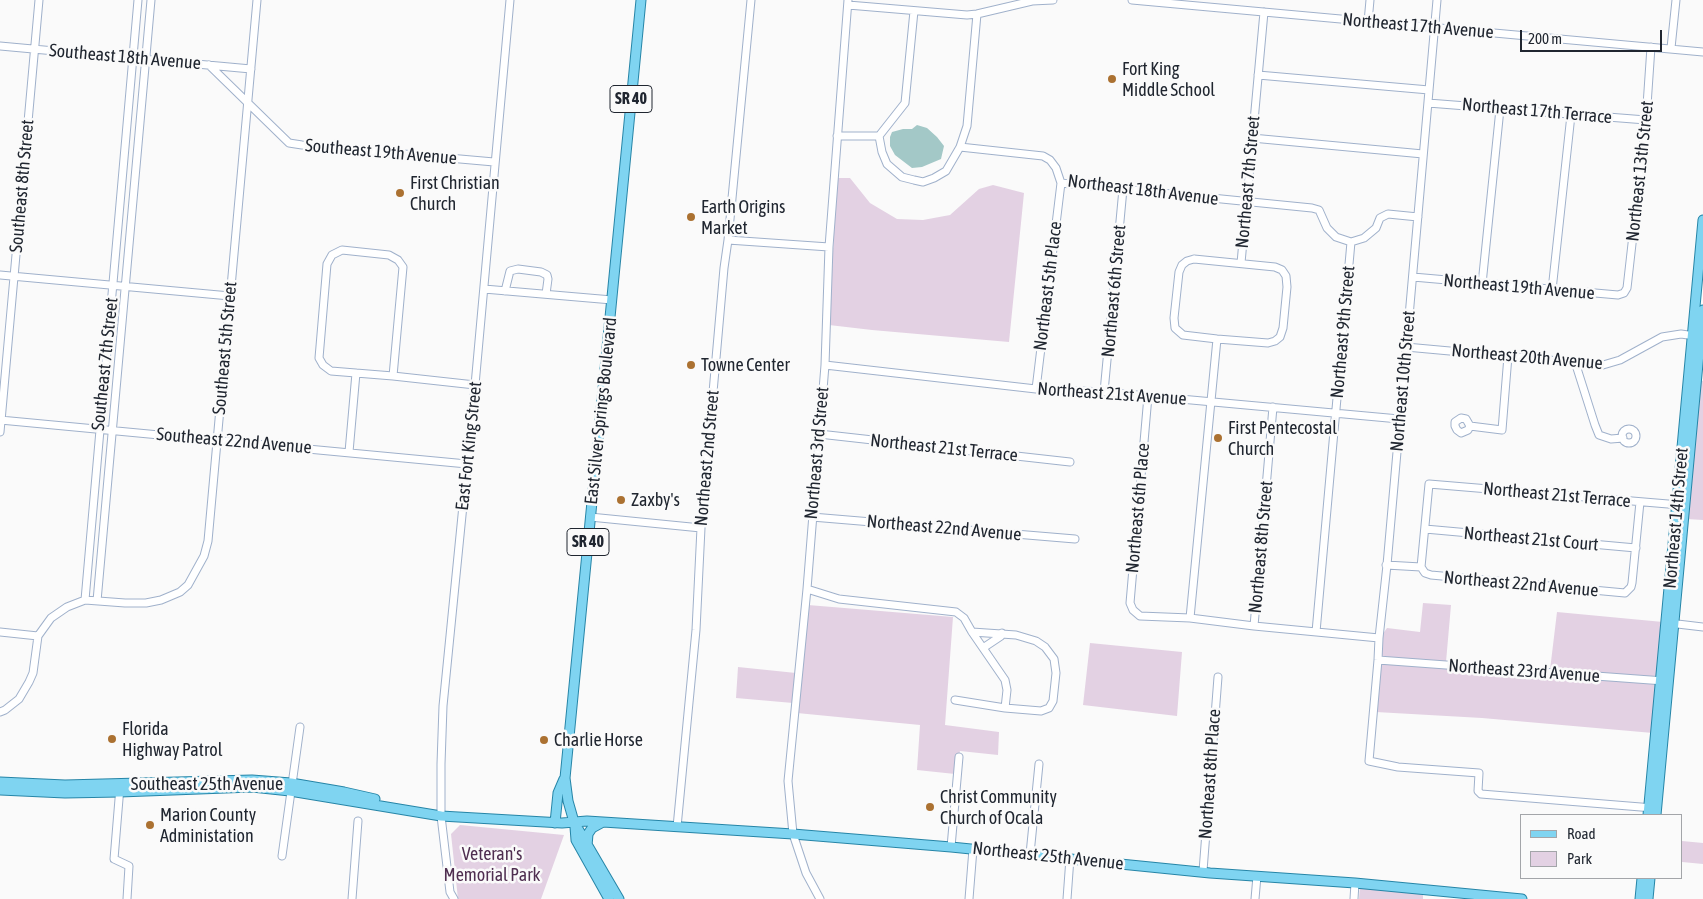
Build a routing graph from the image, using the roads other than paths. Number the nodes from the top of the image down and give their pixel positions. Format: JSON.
{"nodes":[{"id":1,"x":39,"y":0,"type":"edge"},
{"id":2,"x":138,"y":0,"type":"edge"},
{"id":3,"x":151,"y":0,"type":"edge"},
{"id":4,"x":257,"y":0,"type":"edge"},
{"id":5,"x":510,"y":0,"type":"edge"},
{"id":6,"x":641,"y":0,"type":"edge"},
{"id":7,"x":751,"y":0,"type":"edge"},
{"id":8,"x":1053,"y":0,"type":"edge"},
{"id":9,"x":1132,"y":0,"type":"edge"},
{"id":10,"x":1370,"y":0,"type":"edge"},
{"id":11,"x":1437,"y":0,"type":"edge"},
{"id":12,"x":1676,"y":0,"type":"edge"},
{"id":13,"x":848,"y":2,"type":"edge"},
{"id":14,"x":914,"y":11,"type":"junction"},
{"id":15,"x":1264,"y":12,"type":"junction"},
{"id":16,"x":977,"y":14,"type":"junction"},
{"id":17,"x":1368,"y":22,"type":"junction"},
{"id":18,"x":1435,"y":28,"type":"junction"},
{"id":19,"x":0,"y":46,"type":"edge"},
{"id":20,"x":1651,"y":47,"type":"junction"},
{"id":21,"x":1671,"y":48,"type":"junction"},
{"id":22,"x":34,"y":49,"type":"junction"},
{"id":23,"x":1703,"y":52,"type":"edge"},
{"id":24,"x":133,"y":59,"type":"junction"},
{"id":25,"x":145,"y":60,"type":"junction"},
{"id":26,"x":209,"y":65,"type":"junction"},
{"id":27,"x":251,"y":69,"type":"junction"},
{"id":28,"x":1258,"y":75,"type":"junction"},
{"id":29,"x":1429,"y":90,"type":"junction"},
{"id":30,"x":248,"y":103,"type":"junction"},
{"id":31,"x":1428,"y":103,"type":"junction"},
{"id":32,"x":1500,"y":109,"type":"junction"},
{"id":33,"x":1570,"y":115,"type":"junction"},
{"id":34,"x":1646,"y":120,"type":"junction"},
{"id":35,"x":837,"y":136,"type":"junction"},
{"id":36,"x":879,"y":136,"type":"junction"},
{"id":37,"x":1252,"y":138,"type":"junction"},
{"id":38,"x":960,"y":147,"type":"junction"},
{"id":39,"x":1423,"y":154,"type":"junction"},
{"id":40,"x":494,"y":162,"type":"junction"},
{"id":41,"x":1061,"y":183,"type":"junction"},
{"id":42,"x":1123,"y":189,"type":"junction"},
{"id":43,"x":1246,"y":201,"type":"junction"},
{"id":44,"x":1418,"y":217,"type":"junction"},
{"id":45,"x":1703,"y":220,"type":"edge"},
{"id":46,"x":728,"y":240,"type":"junction"},
{"id":47,"x":1351,"y":242,"type":"junction"},
{"id":48,"x":829,"y":247,"type":"junction"},
{"id":49,"x":1241,"y":263,"type":"junction"},
{"id":50,"x":0,"y":275,"type":"edge"},
{"id":51,"x":14,"y":276,"type":"junction"},
{"id":52,"x":1413,"y":277,"type":"junction"},
{"id":53,"x":1482,"y":284,"type":"junction"},
{"id":54,"x":113,"y":285,"type":"junction"},
{"id":55,"x":125,"y":286,"type":"junction"},
{"id":56,"x":484,"y":289,"type":"junction"},
{"id":57,"x":1552,"y":290,"type":"junction"},
{"id":58,"x":506,"y":291,"type":"junction"},
{"id":59,"x":1624,"y":293,"type":"joint"},
{"id":60,"x":546,"y":294,"type":"junction"},
{"id":61,"x":230,"y":296,"type":"junction"},
{"id":62,"x":612,"y":300,"type":"junction"},
{"id":63,"x":1703,"y":310,"type":"edge"},
{"id":64,"x":1699,"y":336,"type":"edge"},
{"id":65,"x":1217,"y":339,"type":"junction"},
{"id":66,"x":1406,"y":347,"type":"junction"},
{"id":67,"x":1508,"y":356,"type":"junction"},
{"id":68,"x":1575,"y":362,"type":"junction"},
{"id":69,"x":825,"y":365,"type":"junction"},
{"id":70,"x":356,"y":373,"type":"junction"},
{"id":71,"x":393,"y":376,"type":"junction"},
{"id":72,"x":475,"y":385,"type":"junction"},
{"id":73,"x":1036,"y":389,"type":"junction"},
{"id":74,"x":1104,"y":392,"type":"junction"},
{"id":75,"x":1148,"y":396,"type":"junction"},
{"id":76,"x":1210,"y":402,"type":"junction"},
{"id":77,"x":1273,"y":407,"type":"junction"},
{"id":78,"x":1336,"y":413,"type":"junction"},
{"id":79,"x":1399,"y":419,"type":"junction"},
{"id":80,"x":1,"y":420,"type":"edge"},
{"id":81,"x":1470,"y":426,"type":"dead end"},
{"id":82,"x":99,"y":429,"type":"junction"},
{"id":83,"x":112,"y":430,"type":"junction"},
{"id":84,"x":0,"y":432,"type":"edge"},
{"id":85,"x":819,"y":434,"type":"junction"},
{"id":86,"x":1623,"y":438,"type":"dead end"},
{"id":87,"x":216,"y":439,"type":"junction"},
{"id":88,"x":349,"y":452,"type":"junction"},
{"id":89,"x":1070,"y":462,"type":"dead end"},
{"id":90,"x":467,"y":464,"type":"junction"},
{"id":91,"x":1640,"y":502,"type":"junction"},
{"id":92,"x":1681,"y":505,"type":"junction"},
{"id":93,"x":590,"y":517,"type":"junction"},
{"id":94,"x":812,"y":517,"type":"junction"},
{"id":95,"x":701,"y":528,"type":"junction"},
{"id":96,"x":1425,"y":529,"type":"junction"},
{"id":97,"x":1075,"y":539,"type":"dead end"},
{"id":98,"x":1636,"y":548,"type":"junction"},
{"id":99,"x":1386,"y":565,"type":"junction"},
{"id":100,"x":1421,"y":568,"type":"junction"},
{"id":101,"x":807,"y":589,"type":"junction"},
{"id":102,"x":85,"y":600,"type":"junction"},
{"id":103,"x":98,"y":601,"type":"junction"},
{"id":104,"x":1190,"y":618,"type":"junction"},
{"id":105,"x":1670,"y":624,"type":"junction"},
{"id":106,"x":1254,"y":626,"type":"junction"},
{"id":107,"x":1703,"y":627,"type":"edge"},
{"id":108,"x":0,"y":632,"type":"edge"},
{"id":109,"x":972,"y":632,"type":"junction"},
{"id":110,"x":1316,"y":632,"type":"junction"},
{"id":111,"x":1002,"y":633,"type":"junction"},
{"id":112,"x":38,"y":636,"type":"junction"},
{"id":113,"x":1378,"y":638,"type":"junction"},
{"id":114,"x":984,"y":648,"type":"junction"},
{"id":115,"x":1378,"y":660,"type":"junction"},
{"id":116,"x":1218,"y":677,"type":"dead end"},
{"id":117,"x":1665,"y":681,"type":"junction"},
{"id":118,"x":955,"y":700,"type":"dead end"},
{"id":119,"x":1005,"y":708,"type":"junction"},
{"id":120,"x":0,"y":712,"type":"edge"},
{"id":121,"x":300,"y":727,"type":"dead end"},
{"id":122,"x":959,"y":757,"type":"dead end"},
{"id":123,"x":1039,"y":764,"type":"dead end"},
{"id":124,"x":565,"y":778,"type":"junction"},
{"id":125,"x":0,"y":782,"type":"edge"},
{"id":126,"x":291,"y":787,"type":"junction"},
{"id":127,"x":120,"y":788,"type":"junction"},
{"id":128,"x":0,"y":790,"type":"edge"},
{"id":129,"x":1652,"y":812,"type":"edge"},
{"id":130,"x":441,"y":816,"type":"junction"},
{"id":131,"x":358,"y":821,"type":"dead end"},
{"id":132,"x":574,"y":822,"type":"junction"},
{"id":133,"x":604,"y":822,"type":"junction"},
{"id":134,"x":555,"y":823,"type":"junction"},
{"id":135,"x":677,"y":826,"type":"junction"},
{"id":136,"x":793,"y":834,"type":"junction"},
{"id":137,"x":587,"y":846,"type":"junction"},
{"id":138,"x":951,"y":847,"type":"junction"},
{"id":139,"x":973,"y":849,"type":"junction"},
{"id":140,"x":1030,"y":854,"type":"junction"},
{"id":141,"x":282,"y":856,"type":"dead end"},
{"id":142,"x":1070,"y":858,"type":"junction"},
{"id":143,"x":1203,"y":872,"type":"junction"},
{"id":144,"x":1257,"y":876,"type":"junction"},
{"id":145,"x":1642,"y":879,"type":"edge"},
{"id":146,"x":1650,"y":879,"type":"edge"},
{"id":147,"x":1355,"y":884,"type":"junction"},
{"id":148,"x":449,"y":895,"type":"edge"},
{"id":149,"x":127,"y":899,"type":"edge"},
{"id":150,"x":352,"y":899,"type":"edge"},
{"id":151,"x":454,"y":899,"type":"edge"},
{"id":152,"x":609,"y":899,"type":"edge"},
{"id":153,"x":619,"y":899,"type":"edge"},
{"id":154,"x":820,"y":899,"type":"edge"},
{"id":155,"x":969,"y":899,"type":"edge"},
{"id":156,"x":1067,"y":899,"type":"edge"},
{"id":157,"x":1255,"y":899,"type":"edge"},
{"id":158,"x":1354,"y":899,"type":"edge"},
{"id":159,"x":1522,"y":899,"type":"edge"},
{"id":160,"x":1640,"y":899,"type":"edge"},
{"id":161,"x":1648,"y":899,"type":"edge"}],
"edges":[{"from":1,"to":22,"type":"street","name":"Southeast 8th Street"},
{"from":2,"to":24,"type":"street","name":"Southeast 7th Street"},
{"from":3,"to":25,"type":"street","name":"Southeast 7th Street"},
{"from":4,"to":27,"type":"street","name":"Southeast 5th Street"},
{"from":5,"to":40,"type":"street","name":"East Fort King Street"},
{"from":6,"to":62,"type":"main road","name":"East Silver Springs Boulevard","number":"SR 40"},
{"from":7,"to":46,"type":"street","name":"Northeast 2nd Street"},
{"from":8,"to":16,"type":"street"},
{"from":9,"to":15,"type":"street","name":"Northeast 17th Avenue"},
{"from":10,"to":17,"type":"street"},
{"from":11,"to":18,"type":"street","name":"Northeast 10th Street"},
{"from":12,"to":21,"type":"street"},
{"from":13,"to":14,"type":"street"},
{"from":13,"to":35,"type":"street","name":"Northeast 3rd Street"},
{"from":14,"to":16,"type":"street"},
{"from":14,"to":36,"type":"street"},
{"from":15,"to":17,"type":"street","name":"Northeast 17th Avenue"},
{"from":15,"to":28,"type":"street","name":"Northeast 7th Street"},
{"from":16,"to":38,"type":"street"},
{"from":17,"to":18,"type":"street","name":"Northeast 17th Avenue"},
{"from":18,"to":20,"type":"street","name":"Northeast 17th Avenue"},
{"from":18,"to":29,"type":"street","name":"Northeast 10th Street"},
{"from":19,"to":22,"type":"street","name":"Southeast 18th Avenue"},
{"from":20,"to":21,"type":"street","name":"Northeast 17th Avenue"},
{"from":20,"to":34,"type":"street","name":"Northeast 13th Street"},
{"from":21,"to":23,"type":"street","name":"Northeast 17th Avenue"},
{"from":22,"to":24,"type":"street","name":"Southeast 18th Avenue"},
{"from":22,"to":51,"type":"street","name":"Southeast 8th Street"},
{"from":24,"to":25,"type":"street","name":"Southeast 18th Avenue"},
{"from":24,"to":54,"type":"street","name":"Southeast 7th Street"},
{"from":25,"to":26,"type":"street","name":"Southeast 18th Avenue"},
{"from":25,"to":55,"type":"street","name":"Southeast 7th Street"},
{"from":26,"to":27,"type":"street","name":"Southeast 18th Avenue"},
{"from":26,"to":30,"type":"street","name":"Southeast 19th Avenue"},
{"from":27,"to":30,"type":"street","name":"Southeast 5th Street"},
{"from":28,"to":29,"type":"street"},
{"from":28,"to":37,"type":"street","name":"Northeast 7th Street"},
{"from":29,"to":31,"type":"street","name":"Northeast 10th Street"},
{"from":30,"to":40,"type":"street","name":"Southeast 19th Avenue"},
{"from":30,"to":61,"type":"street","name":"Southeast 5th Street"},
{"from":31,"to":32,"type":"street","name":"Northeast 17th Terrace"},
{"from":31,"to":39,"type":"street","name":"Northeast 10th Street"},
{"from":32,"to":33,"type":"street","name":"Northeast 17th Terrace"},
{"from":32,"to":53,"type":"street"},
{"from":33,"to":34,"type":"street","name":"Northeast 17th Terrace"},
{"from":33,"to":57,"type":"street"},
{"from":34,"to":59,"type":"street","name":"Northeast 13th Street"},
{"from":35,"to":36,"type":"street"},
{"from":35,"to":48,"type":"street","name":"Northeast 3rd Street"},
{"from":36,"to":38,"type":"street"},
{"from":37,"to":39,"type":"street"},
{"from":37,"to":43,"type":"street","name":"Northeast 7th Street"},
{"from":38,"to":41,"type":"street","name":"Northeast 18th Avenue"},
{"from":39,"to":44,"type":"street","name":"Northeast 10th Street"},
{"from":40,"to":56,"type":"street","name":"East Fort King Street"},
{"from":41,"to":42,"type":"street","name":"Northeast 18th Avenue"},
{"from":41,"to":73,"type":"street","name":"Northeast 5th Place"},
{"from":42,"to":43,"type":"street","name":"Northeast 18th Avenue"},
{"from":42,"to":74,"type":"street","name":"Northeast 6th Street"},
{"from":43,"to":47,"type":"street","name":"Northeast 18th Avenue"},
{"from":43,"to":49,"type":"street","name":"Northeast 7th Street"},
{"from":44,"to":47,"type":"street"},
{"from":44,"to":52,"type":"street","name":"Northeast 10th Street"},
{"from":45,"to":64,"type":"main road","name":"Northeast 14th Street"},
{"from":46,"to":48,"type":"street"},
{"from":46,"to":95,"type":"street","name":"Northeast 2nd Street"},
{"from":47,"to":78,"type":"street","name":"Northeast 9th Street"},
{"from":48,"to":69,"type":"street","name":"Northeast 3rd Street"},
{"from":49,"to":65,"type":"street","name":"Northeast 7th Street"},
{"from":49,"to":65,"type":"street"},
{"from":50,"to":51,"type":"street"},
{"from":51,"to":54,"type":"street"},
{"from":51,"to":80,"type":"street","name":"Southeast 8th Street"},
{"from":52,"to":53,"type":"street","name":"Northeast 19th Avenue"},
{"from":52,"to":66,"type":"street","name":"Northeast 10th Street"},
{"from":53,"to":57,"type":"street","name":"Northeast 19th Avenue"},
{"from":54,"to":55,"type":"street"},
{"from":54,"to":82,"type":"street","name":"Southeast 7th Street"},
{"from":55,"to":61,"type":"street"},
{"from":55,"to":83,"type":"street","name":"Southeast 7th Street"},
{"from":56,"to":58,"type":"street"},
{"from":56,"to":72,"type":"street","name":"East Fort King Street"},
{"from":57,"to":59,"type":"street","name":"Northeast 19th Avenue"},
{"from":58,"to":60,"type":"street"},
{"from":58,"to":60,"type":"street"},
{"from":60,"to":62,"type":"street"},
{"from":61,"to":87,"type":"street","name":"Southeast 5th Street"},
{"from":62,"to":93,"type":"main road","name":"East Silver Springs Boulevard","number":"SR 40"},
{"from":63,"to":64,"type":"main road","name":"Northeast 14th Street"},
{"from":64,"to":68,"type":"street","name":"Northeast 20th Avenue"},
{"from":64,"to":92,"type":"main road","name":"Northeast 14th Street"},
{"from":65,"to":76,"type":"street"},
{"from":66,"to":67,"type":"street","name":"Northeast 20th Avenue"},
{"from":66,"to":79,"type":"street","name":"Northeast 10th Street"},
{"from":67,"to":68,"type":"street","name":"Northeast 20th Avenue"},
{"from":67,"to":81,"type":"street"},
{"from":68,"to":86,"type":"street"},
{"from":69,"to":73,"type":"street","name":"Northeast 21st Avenue"},
{"from":69,"to":85,"type":"street","name":"Northeast 3rd Street"},
{"from":70,"to":71,"type":"street"},
{"from":70,"to":71,"type":"street"},
{"from":70,"to":88,"type":"street"},
{"from":71,"to":72,"type":"street"},
{"from":72,"to":90,"type":"street","name":"East Fort King Street"},
{"from":73,"to":74,"type":"street","name":"Northeast 21st Avenue"},
{"from":74,"to":75,"type":"street","name":"Northeast 21st Avenue"},
{"from":75,"to":76,"type":"street","name":"Northeast 21st Avenue"},
{"from":75,"to":104,"type":"street","name":"Northeast 6th Place"},
{"from":76,"to":77,"type":"street","name":"Northeast 21st Avenue"},
{"from":76,"to":104,"type":"street"},
{"from":77,"to":78,"type":"street","name":"Northeast 21st Avenue"},
{"from":77,"to":106,"type":"street","name":"Northeast 8th Street"},
{"from":78,"to":79,"type":"street","name":"Northeast 21st Avenue"},
{"from":78,"to":110,"type":"street","name":"Northeast 9th Street"},
{"from":79,"to":99,"type":"street","name":"Northeast 10th Street"},
{"from":80,"to":82,"type":"street","name":"Southeast 22nd Avenue"},
{"from":80,"to":84,"type":"street","name":"Southeast 8th Street"},
{"from":82,"to":83,"type":"street","name":"Southeast 22nd Avenue"},
{"from":82,"to":102,"type":"street","name":"Southeast 7th Street"},
{"from":83,"to":87,"type":"street","name":"Southeast 22nd Avenue"},
{"from":83,"to":103,"type":"street","name":"Southeast 7th Street"},
{"from":85,"to":89,"type":"street","name":"Northeast 21st Terrace"},
{"from":85,"to":94,"type":"street","name":"Northeast 3rd Street"},
{"from":87,"to":88,"type":"street","name":"Southeast 22nd Avenue"},
{"from":87,"to":103,"type":"street","name":"Southeast 5th Street"},
{"from":88,"to":90,"type":"street","name":"Southeast 22nd Avenue"},
{"from":90,"to":130,"type":"street","name":"East Fort King Street"},
{"from":91,"to":92,"type":"street","name":"Northeast 21st Terrace"},
{"from":91,"to":96,"type":"street","name":"Northeast 21st Terrace"},
{"from":91,"to":98,"type":"street"},
{"from":92,"to":105,"type":"main road","name":"Northeast 14th Street"},
{"from":93,"to":95,"type":"street"},
{"from":93,"to":124,"type":"main road","name":"East Silver Springs Boulevard","number":"SR 40"},
{"from":94,"to":97,"type":"street","name":"Northeast 22nd Avenue"},
{"from":94,"to":101,"type":"street","name":"Northeast 3rd Street"},
{"from":95,"to":135,"type":"street","name":"Northeast 2nd Street"},
{"from":96,"to":98,"type":"street","name":"Northeast 21st Court"},
{"from":96,"to":100,"type":"street"},
{"from":98,"to":100,"type":"street","name":"Northeast 22nd Avenue"},
{"from":99,"to":100,"type":"street","name":"Northeast 22nd Avenue"},
{"from":99,"to":113,"type":"street","name":"Northeast 10th Street"},
{"from":101,"to":109,"type":"street"},
{"from":101,"to":136,"type":"street","name":"Northeast 3rd Street"},
{"from":102,"to":103,"type":"street","name":"Southeast 5th Street"},
{"from":102,"to":112,"type":"street"},
{"from":104,"to":106,"type":"street"},
{"from":105,"to":107,"type":"street"},
{"from":105,"to":117,"type":"main road","name":"Northeast 14th Street"},
{"from":106,"to":110,"type":"street"},
{"from":108,"to":112,"type":"street"},
{"from":109,"to":111,"type":"street"},
{"from":109,"to":114,"type":"street"},
{"from":110,"to":113,"type":"street"},
{"from":111,"to":114,"type":"street"},
{"from":111,"to":119,"type":"street"},
{"from":112,"to":120,"type":"street"},
{"from":113,"to":115,"type":"street","name":"Northeast 10th Street"},
{"from":114,"to":119,"type":"street"},
{"from":115,"to":117,"type":"street","name":"Northeast 23rd Avenue"},
{"from":115,"to":129,"type":"street","name":"Northeast 10th Street"},
{"from":116,"to":143,"type":"street","name":"Northeast 8th Place"},
{"from":117,"to":129,"type":"main road","name":"Northeast 14th Street"},
{"from":118,"to":119,"type":"street"},
{"from":121,"to":126,"type":"street"},
{"from":122,"to":138,"type":"street"},
{"from":123,"to":140,"type":"street"},
{"from":124,"to":132,"type":"main road","name":"East Silver Springs Boulevard","number":"SR 40"},
{"from":124,"to":134,"type":"main road"},
{"from":125,"to":127,"type":"main road","name":"Southeast 25th Avenue"},
{"from":126,"to":127,"type":"main road","name":"Southeast 25th Avenue"},
{"from":126,"to":130,"type":"main road","name":"Southeast 25th Avenue"},
{"from":126,"to":141,"type":"street"},
{"from":127,"to":128,"type":"main road","name":"Southeast 25th Avenue"},
{"from":127,"to":149,"type":"street"},
{"from":130,"to":134,"type":"main road","name":"Southeast 25th Avenue"},
{"from":130,"to":148,"type":"street","name":"East Fort King Street"},
{"from":131,"to":150,"type":"street"},
{"from":132,"to":133,"type":"main road","name":"Northeast 25th Avenue"},
{"from":132,"to":134,"type":"main road","name":"Southeast 25th Avenue"},
{"from":132,"to":137,"type":"main road","name":"East Silver Springs Boulevard","number":"SR 40"},
{"from":132,"to":152,"type":"main road","name":"East Silver Springs Boulevard","number":"SR 40"},
{"from":133,"to":135,"type":"main road","name":"Northeast 25th Avenue"},
{"from":133,"to":137,"type":"main road"},
{"from":135,"to":136,"type":"main road","name":"Northeast 25th Avenue"},
{"from":136,"to":138,"type":"main road","name":"Northeast 25th Avenue"},
{"from":136,"to":154,"type":"street","name":"Northeast 3rd Street"},
{"from":137,"to":153,"type":"main road","name":"East Silver Springs Boulevard","number":"SR 40"},
{"from":138,"to":139,"type":"main road","name":"Northeast 25th Avenue"},
{"from":139,"to":140,"type":"main road","name":"Northeast 25th Avenue"},
{"from":139,"to":155,"type":"street"},
{"from":140,"to":142,"type":"main road","name":"Northeast 25th Avenue"},
{"from":142,"to":143,"type":"main road","name":"Northeast 25th Avenue"},
{"from":142,"to":156,"type":"street"},
{"from":143,"to":144,"type":"main road","name":"Northeast 25th Avenue"},
{"from":144,"to":147,"type":"main road","name":"Northeast 25th Avenue"},
{"from":144,"to":157,"type":"street"},
{"from":145,"to":160,"type":"main road"},
{"from":146,"to":161,"type":"main road"},
{"from":147,"to":158,"type":"street"},
{"from":147,"to":159,"type":"main road","name":"Northeast 25th Avenue"},
{"from":148,"to":151,"type":"street","name":"East Fort King Street"}]}
